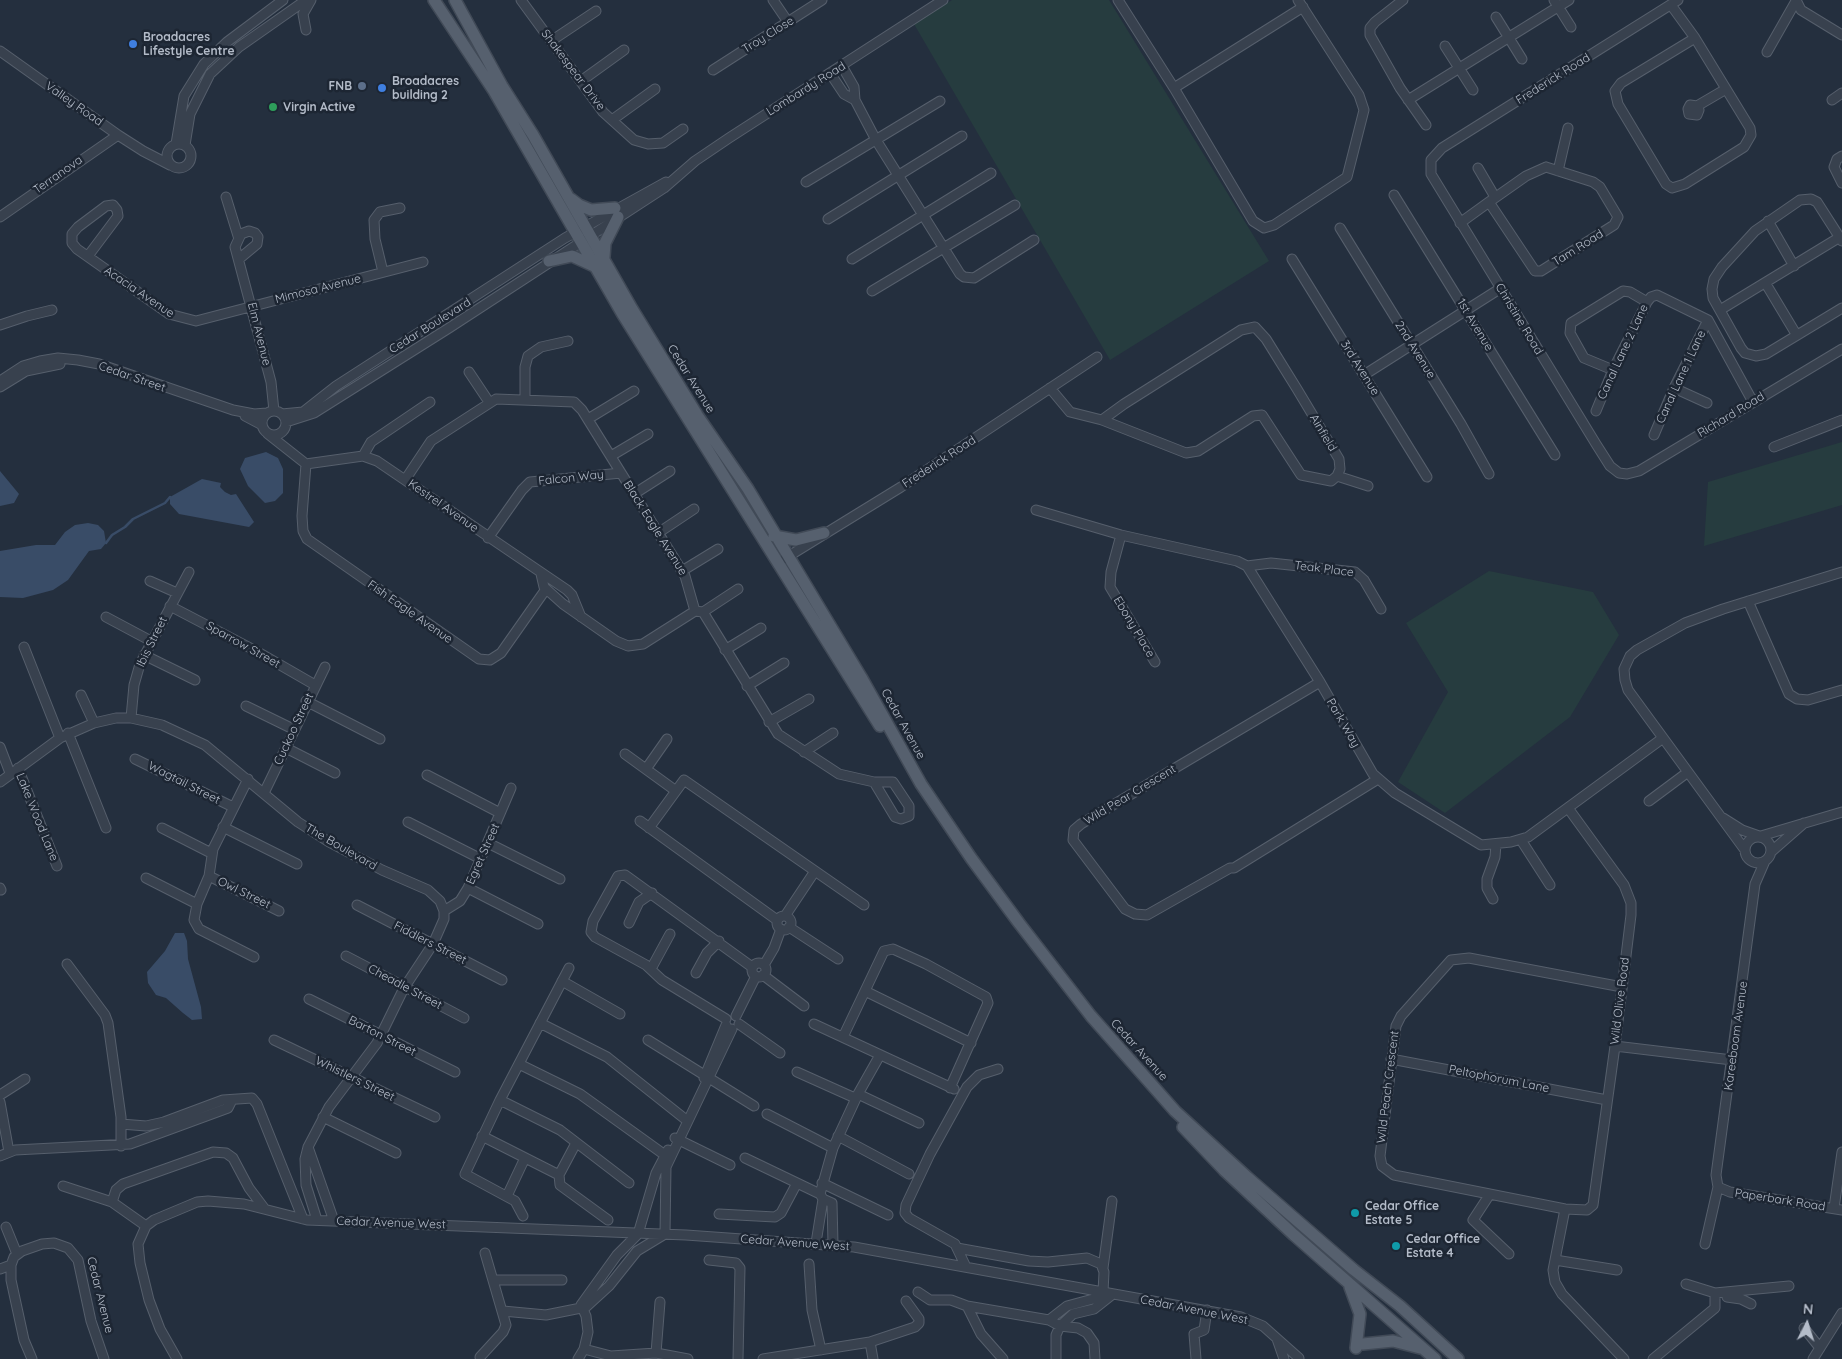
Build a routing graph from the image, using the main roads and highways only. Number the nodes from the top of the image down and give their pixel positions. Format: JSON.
{"nodes":[{"id":1,"x":434,"y":0,"type":"edge"},
{"id":2,"x":455,"y":0,"type":"edge"},
{"id":3,"x":566,"y":194,"type":"junction"},
{"id":4,"x":583,"y":234,"type":"junction"},
{"id":5,"x":549,"y":261,"type":"road end"},
{"id":6,"x":601,"y":264,"type":"junction"},
{"id":7,"x":824,"y":533,"type":"road end"},
{"id":8,"x":774,"y":536,"type":"junction"},
{"id":9,"x":782,"y":560,"type":"junction"},
{"id":10,"x":1348,"y":1283,"type":"junction"},
{"id":11,"x":1426,"y":1350,"type":"junction"},
{"id":12,"x":1436,"y":1359,"type":"edge"},
{"id":13,"x":1458,"y":1359,"type":"edge"}],
"edges":[{"from":1,"to":4,"type":"main road","name":"Cedar Avenue"},
{"from":2,"to":3,"type":"main road","name":"Cedar Avenue"},
{"from":3,"to":4,"type":"main road","name":"Cedar Avenue"},
{"from":3,"to":6,"type":"main road"},
{"from":4,"to":6,"type":"main road","name":"Cedar Avenue"},
{"from":5,"to":6,"type":"main road"},
{"from":6,"to":8,"type":"main road","name":"Cedar Avenue"},
{"from":6,"to":9,"type":"main road","name":"Cedar Avenue"},
{"from":7,"to":8,"type":"main road"},
{"from":8,"to":9,"type":"main road","name":"Cedar Avenue"},
{"from":9,"to":10,"type":"main road","name":"Cedar Avenue"},
{"from":9,"to":13,"type":"main road","name":"Cedar Avenue"},
{"from":10,"to":11,"type":"main road","name":"Cedar Avenue"},
{"from":10,"to":11,"type":"main road"},
{"from":11,"to":12,"type":"main road","name":"Cedar Avenue"}]}
